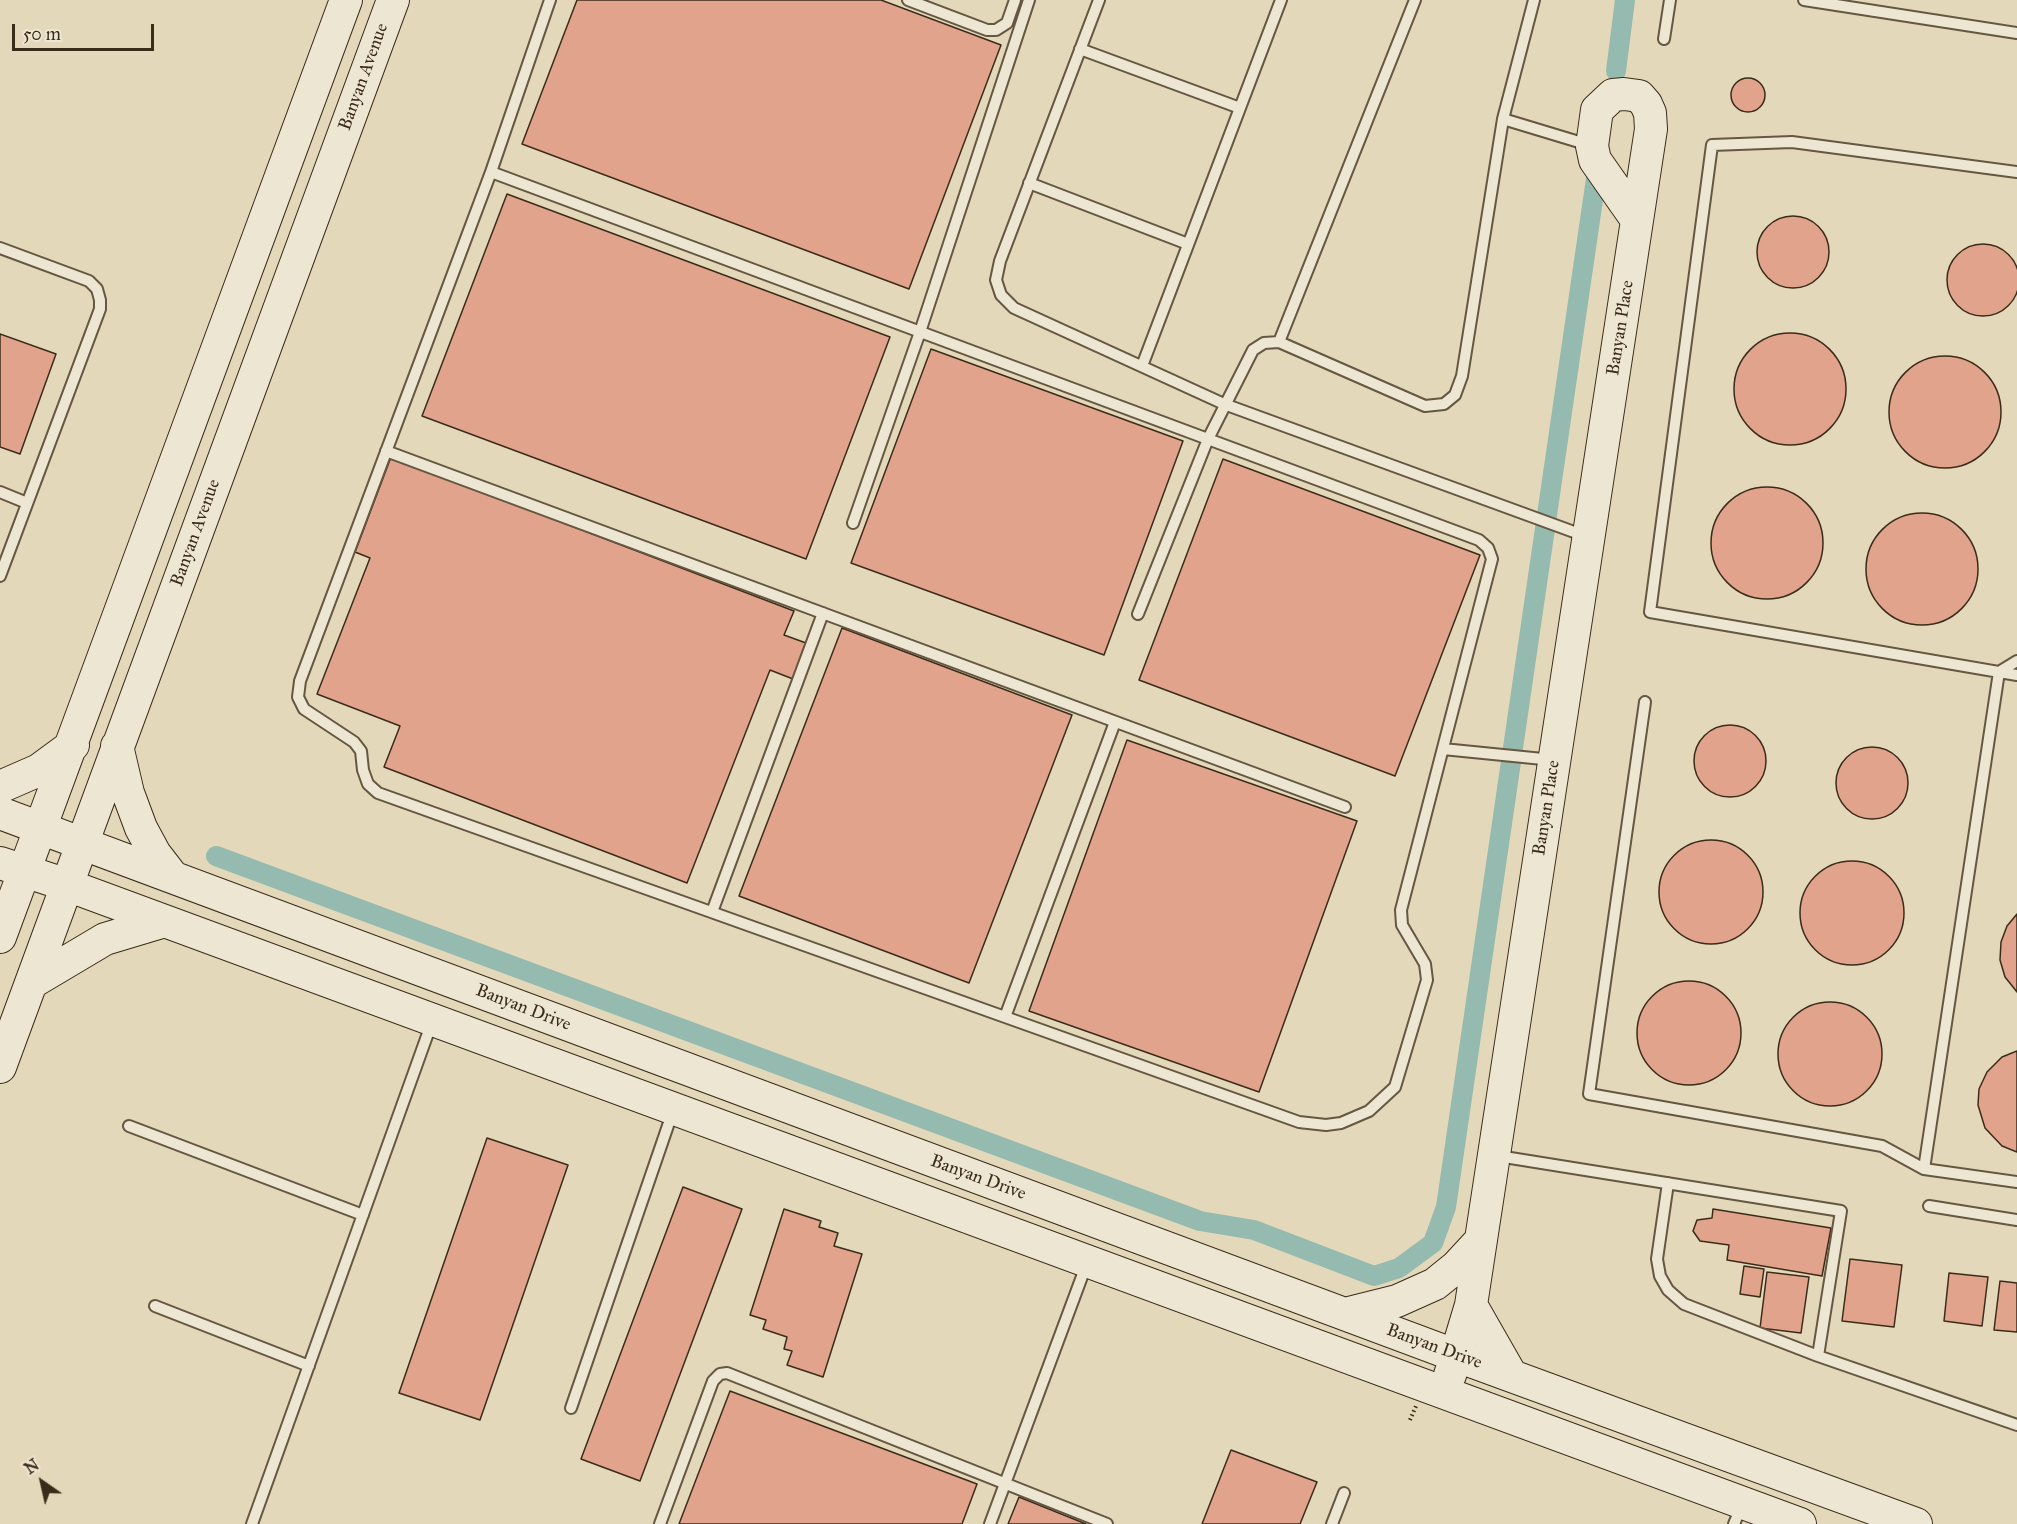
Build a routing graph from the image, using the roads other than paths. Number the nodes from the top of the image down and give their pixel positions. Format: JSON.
{"nodes":[{"id":1,"x":346,"y":0,"type":"edge"},
{"id":2,"x":393,"y":0,"type":"edge"},
{"id":3,"x":550,"y":0,"type":"edge"},
{"id":4,"x":908,"y":0,"type":"edge"},
{"id":5,"x":1015,"y":0,"type":"edge"},
{"id":6,"x":1029,"y":0,"type":"edge"},
{"id":7,"x":1098,"y":0,"type":"edge"},
{"id":8,"x":1281,"y":0,"type":"edge"},
{"id":9,"x":1415,"y":0,"type":"edge"},
{"id":10,"x":1534,"y":0,"type":"edge"},
{"id":11,"x":1670,"y":0,"type":"edge"},
{"id":12,"x":1804,"y":0,"type":"edge"},
{"id":13,"x":2017,"y":33,"type":"edge"},
{"id":14,"x":1664,"y":39,"type":"dead end"},
{"id":15,"x":1080,"y":49,"type":"junction"},
{"id":16,"x":1240,"y":108,"type":"junction"},
{"id":17,"x":1503,"y":118,"type":"junction"},
{"id":18,"x":1592,"y":146,"type":"junction"},
{"id":19,"x":491,"y":172,"type":"junction"},
{"id":20,"x":2017,"y":172,"type":"edge"},
{"id":21,"x":1029,"y":183,"type":"junction"},
{"id":22,"x":1637,"y":220,"type":"junction"},
{"id":23,"x":1188,"y":244,"type":"junction"},
{"id":24,"x":0,"y":248,"type":"edge"},
{"id":25,"x":920,"y":332,"type":"junction"},
{"id":26,"x":1278,"y":342,"type":"junction"},
{"id":27,"x":1142,"y":366,"type":"junction"},
{"id":28,"x":1224,"y":404,"type":"junction"},
{"id":29,"x":1208,"y":439,"type":"junction"},
{"id":30,"x":386,"y":451,"type":"junction"},
{"id":31,"x":0,"y":492,"type":"edge"},
{"id":32,"x":27,"y":503,"type":"junction"},
{"id":33,"x":853,"y":523,"type":"dead end"},
{"id":34,"x":1578,"y":534,"type":"junction"},
{"id":35,"x":0,"y":576,"type":"edge"},
{"id":36,"x":823,"y":613,"type":"junction"},
{"id":37,"x":1138,"y":614,"type":"dead end"},
{"id":38,"x":2017,"y":661,"type":"edge"},
{"id":39,"x":1999,"y":672,"type":"junction"},
{"id":40,"x":2017,"y":675,"type":"edge"},
{"id":41,"x":1645,"y":702,"type":"dead end"},
{"id":42,"x":1115,"y":722,"type":"junction"},
{"id":43,"x":73,"y":745,"type":"junction"},
{"id":44,"x":117,"y":746,"type":"junction"},
{"id":45,"x":1443,"y":748,"type":"junction"},
{"id":46,"x":1543,"y":759,"type":"junction"},
{"id":47,"x":0,"y":787,"type":"edge"},
{"id":48,"x":1345,"y":807,"type":"dead end"},
{"id":49,"x":0,"y":813,"type":"edge"},
{"id":50,"x":42,"y":829,"type":"junction"},
{"id":51,"x":82,"y":843,"type":"junction"},
{"id":52,"x":12,"y":868,"type":"edge"},
{"id":53,"x":172,"y":876,"type":"junction"},
{"id":54,"x":66,"y":885,"type":"junction"},
{"id":55,"x":712,"y":912,"type":"junction"},
{"id":56,"x":165,"y":921,"type":"junction"},
{"id":57,"x":0,"y":937,"type":"edge"},
{"id":58,"x":30,"y":983,"type":"junction"},
{"id":59,"x":1005,"y":1017,"type":"junction"},
{"id":60,"x":433,"y":1020,"type":"junction"},
{"id":61,"x":0,"y":1067,"type":"edge"},
{"id":62,"x":674,"y":1109,"type":"junction"},
{"id":63,"x":129,"y":1125,"type":"dead end"},
{"id":64,"x":1494,"y":1155,"type":"junction"},
{"id":65,"x":1924,"y":1168,"type":"junction"},
{"id":66,"x":2017,"y":1182,"type":"edge"},
{"id":67,"x":1668,"y":1183,"type":"junction"},
{"id":68,"x":1929,"y":1206,"type":"dead end"},
{"id":69,"x":363,"y":1215,"type":"junction"},
{"id":70,"x":2017,"y":1220,"type":"edge"},
{"id":71,"x":1480,"y":1240,"type":"junction"},
{"id":72,"x":1088,"y":1262,"type":"junction"},
{"id":73,"x":1471,"y":1305,"type":"junction"},
{"id":74,"x":155,"y":1306,"type":"dead end"},
{"id":75,"x":1345,"y":1314,"type":"junction"},
{"id":76,"x":1457,"y":1356,"type":"junction"},
{"id":77,"x":1818,"y":1356,"type":"junction"},
{"id":78,"x":309,"y":1366,"type":"junction"},
{"id":79,"x":1511,"y":1375,"type":"junction"},
{"id":80,"x":1444,"y":1393,"type":"junction"},
{"id":81,"x":571,"y":1408,"type":"dead end"},
{"id":82,"x":2017,"y":1425,"type":"edge"},
{"id":83,"x":1004,"y":1485,"type":"junction"},
{"id":84,"x":1344,"y":1492,"type":"dead end"},
{"id":85,"x":1738,"y":1513,"type":"edge"},
{"id":86,"x":252,"y":1524,"type":"edge"},
{"id":87,"x":660,"y":1524,"type":"edge"},
{"id":88,"x":990,"y":1524,"type":"edge"},
{"id":89,"x":1107,"y":1524,"type":"edge"},
{"id":90,"x":1332,"y":1524,"type":"edge"},
{"id":91,"x":1800,"y":1524,"type":"edge"},
{"id":92,"x":1916,"y":1524,"type":"edge"}],
"edges":[{"from":1,"to":43,"type":"street"},
{"from":2,"to":44,"type":"street","name":"Banyan Avenue"},
{"from":3,"to":19,"type":"lane"},
{"from":4,"to":5,"type":"lane"},
{"from":6,"to":25,"type":"lane"},
{"from":7,"to":15,"type":"lane"},
{"from":8,"to":16,"type":"lane"},
{"from":9,"to":26,"type":"lane"},
{"from":10,"to":17,"type":"lane"},
{"from":11,"to":14,"type":"lane"},
{"from":12,"to":13,"type":"lane"},
{"from":15,"to":16,"type":"lane"},
{"from":15,"to":21,"type":"lane"},
{"from":16,"to":23,"type":"lane"},
{"from":17,"to":18,"type":"lane"},
{"from":17,"to":26,"type":"lane"},
{"from":18,"to":22,"type":"street"},
{"from":18,"to":22,"type":"street","name":"Banyan Place"},
{"from":19,"to":25,"type":"lane"},
{"from":19,"to":30,"type":"lane"},
{"from":20,"to":39,"type":"lane"},
{"from":21,"to":23,"type":"lane"},
{"from":21,"to":27,"type":"lane"},
{"from":22,"to":34,"type":"street","name":"Banyan Place"},
{"from":23,"to":27,"type":"lane"},
{"from":24,"to":32,"type":"lane"},
{"from":25,"to":29,"type":"lane"},
{"from":25,"to":33,"type":"lane"},
{"from":26,"to":28,"type":"lane"},
{"from":27,"to":28,"type":"lane"},
{"from":28,"to":29,"type":"lane"},
{"from":28,"to":34,"type":"lane"},
{"from":29,"to":37,"type":"lane"},
{"from":29,"to":45,"type":"lane"},
{"from":30,"to":36,"type":"lane"},
{"from":30,"to":55,"type":"lane"},
{"from":31,"to":32,"type":"lane"},
{"from":32,"to":35,"type":"lane"},
{"from":34,"to":46,"type":"street","name":"Banyan Place"},
{"from":36,"to":42,"type":"lane"},
{"from":36,"to":55,"type":"lane"},
{"from":38,"to":39,"type":"lane"},
{"from":39,"to":40,"type":"lane"},
{"from":39,"to":65,"type":"lane"},
{"from":41,"to":65,"type":"lane"},
{"from":42,"to":48,"type":"lane"},
{"from":42,"to":59,"type":"lane"},
{"from":43,"to":47,"type":"street"},
{"from":43,"to":50,"type":"street"},
{"from":44,"to":51,"type":"street","name":"Banyan Avenue"},
{"from":44,"to":53,"type":"street"},
{"from":45,"to":46,"type":"lane"},
{"from":45,"to":59,"type":"lane"},
{"from":46,"to":64,"type":"street","name":"Banyan Place"},
{"from":49,"to":50,"type":"street","name":"Banyan Drive"},
{"from":50,"to":51,"type":"street","name":"Banyan Drive"},
{"from":50,"to":52,"type":"street"},
{"from":51,"to":53,"type":"street","name":"Banyan Drive"},
{"from":51,"to":54,"type":"street","name":"Banyan Avenue"},
{"from":52,"to":54,"type":"street"},
{"from":52,"to":57,"type":"street"},
{"from":53,"to":75,"type":"street","name":"Banyan Drive"},
{"from":54,"to":56,"type":"street"},
{"from":54,"to":58,"type":"street","name":"Banyan Avenue"},
{"from":55,"to":59,"type":"lane"},
{"from":56,"to":58,"type":"street"},
{"from":56,"to":60,"type":"street"},
{"from":58,"to":61,"type":"street","name":"Banyan Avenue"},
{"from":60,"to":62,"type":"street"},
{"from":60,"to":69,"type":"lane"},
{"from":62,"to":72,"type":"street"},
{"from":62,"to":81,"type":"lane"},
{"from":63,"to":69,"type":"lane"},
{"from":64,"to":67,"type":"lane"},
{"from":64,"to":71,"type":"street","name":"Banyan Place"},
{"from":65,"to":66,"type":"lane"},
{"from":67,"to":77,"type":"lane"},
{"from":67,"to":77,"type":"lane"},
{"from":68,"to":70,"type":"lane"},
{"from":69,"to":78,"type":"lane"},
{"from":71,"to":73,"type":"street","name":"Banyan Place"},
{"from":71,"to":75,"type":"street"},
{"from":72,"to":80,"type":"street"},
{"from":72,"to":83,"type":"lane"},
{"from":73,"to":76,"type":"street","name":"Banyan Place"},
{"from":73,"to":79,"type":"street"},
{"from":74,"to":78,"type":"lane"},
{"from":75,"to":76,"type":"street","name":"Banyan Drive"},
{"from":76,"to":79,"type":"street","name":"Banyan Drive"},
{"from":76,"to":80,"type":"street","name":"Banyan Place"},
{"from":77,"to":82,"type":"lane"},
{"from":78,"to":86,"type":"lane"},
{"from":79,"to":92,"type":"street","name":"Banyan Drive"},
{"from":80,"to":85,"type":"street"},
{"from":83,"to":87,"type":"lane"},
{"from":83,"to":88,"type":"lane"},
{"from":83,"to":89,"type":"lane"},
{"from":84,"to":90,"type":"lane"},
{"from":85,"to":91,"type":"street"}]}
